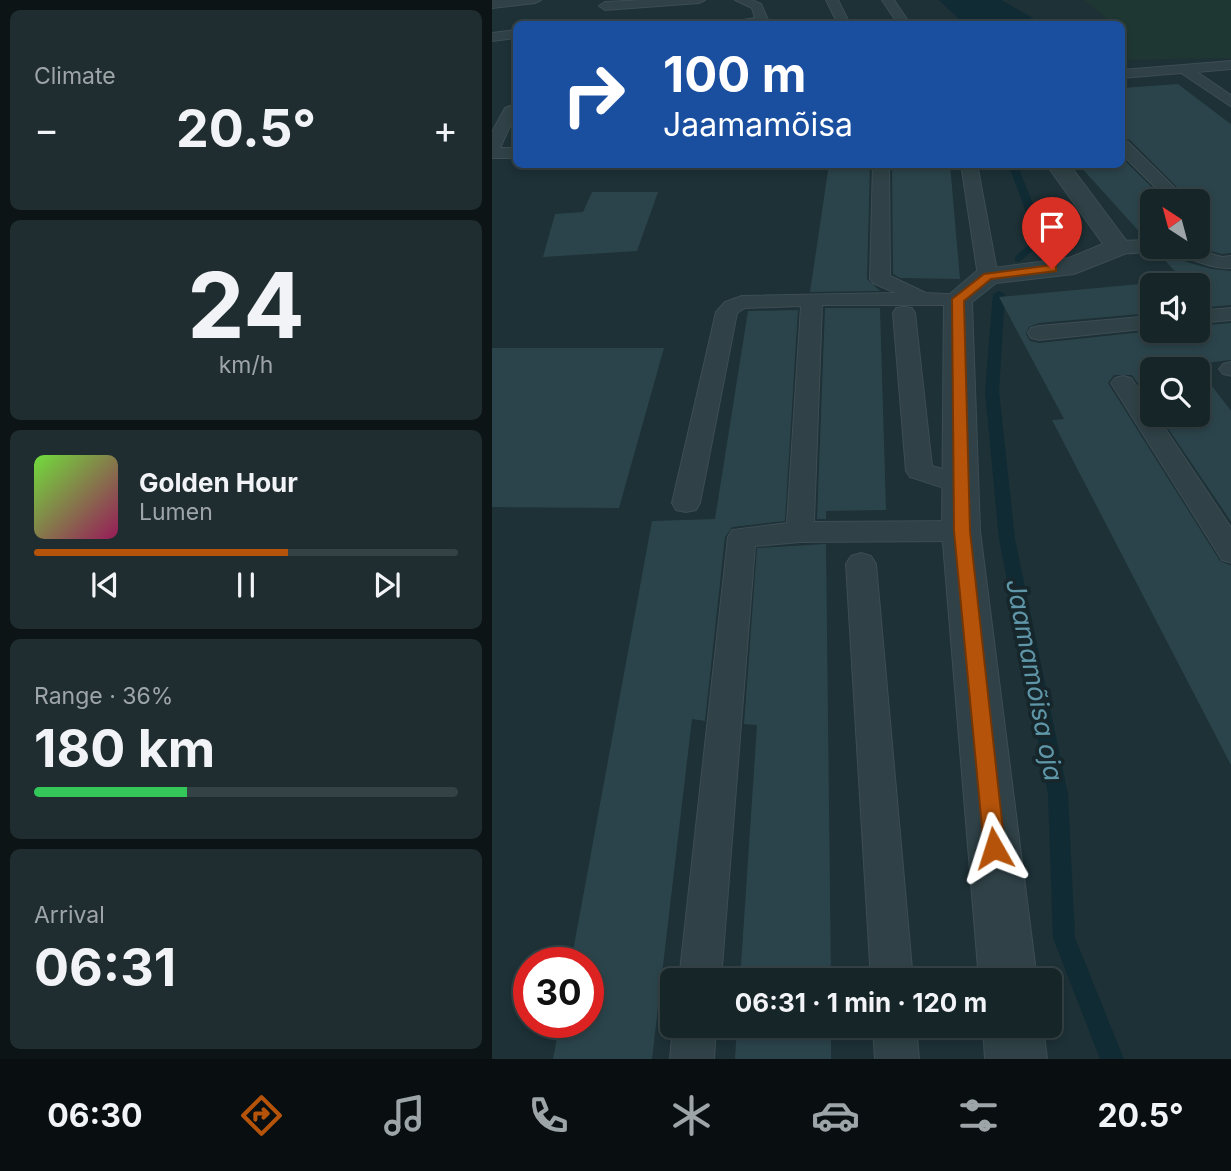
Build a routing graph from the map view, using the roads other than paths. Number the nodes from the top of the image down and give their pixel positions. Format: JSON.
{"nodes":[{"id":1,"x":535,"y":0,"type":"edge"},
{"id":2,"x":699,"y":0,"type":"edge"},
{"id":3,"x":741,"y":0,"type":"edge"},
{"id":4,"x":832,"y":0,"type":"edge"},
{"id":5,"x":888,"y":0,"type":"edge"},
{"id":6,"x":492,"y":4,"type":"edge"},
{"id":7,"x":605,"y":6,"type":"dead end"},
{"id":8,"x":757,"y":21,"type":"edge"},
{"id":9,"x":842,"y":21,"type":"edge"},
{"id":10,"x":902,"y":21,"type":"edge"},
{"id":11,"x":513,"y":34,"type":"edge"},
{"id":12,"x":492,"y":37,"type":"edge"},
{"id":13,"x":1231,"y":65,"type":"edge"},
{"id":14,"x":1184,"y":69,"type":"junction"},
{"id":15,"x":1125,"y":74,"type":"edge"},
{"id":16,"x":1231,"y":103,"type":"edge"},
{"id":17,"x":513,"y":111,"type":"edge"},
{"id":18,"x":492,"y":112,"type":"edge"},
{"id":19,"x":492,"y":148,"type":"edge"},
{"id":20,"x":1125,"y":148,"type":"edge"},
{"id":21,"x":492,"y":153,"type":"edge"},
{"id":22,"x":513,"y":153,"type":"edge"},
{"id":23,"x":881,"y":168,"type":"edge"},
{"id":24,"x":970,"y":168,"type":"edge"},
{"id":25,"x":1061,"y":168,"type":"edge"},
{"id":26,"x":1167,"y":189,"type":"edge"},
{"id":27,"x":1135,"y":246,"type":"edge"},
{"id":28,"x":1208,"y":259,"type":"edge"},
{"id":29,"x":1231,"y":262,"type":"edge"},
{"id":30,"x":988,"y":276,"type":"junction"},
{"id":31,"x":812,"y":299,"type":"junction"},
{"id":32,"x":944,"y":299,"type":"junction"},
{"id":33,"x":904,"y":313,"type":"dead end"},
{"id":34,"x":1231,"y":314,"type":"edge"},
{"id":35,"x":1210,"y":316,"type":"edge"},
{"id":36,"x":1140,"y":323,"type":"edge"},
{"id":37,"x":1039,"y":333,"type":"dead end"},
{"id":38,"x":1123,"y":383,"type":"dead end"},
{"id":39,"x":961,"y":483,"type":"junction"},
{"id":40,"x":686,"y":503,"type":"dead end"},
{"id":41,"x":962,"y":531,"type":"junction"},
{"id":42,"x":800,"y":532,"type":"junction"},
{"id":43,"x":1231,"y":553,"type":"edge"},
{"id":44,"x":861,"y":564,"type":"dead end"},
{"id":45,"x":701,"y":968,"type":"edge"},
{"id":46,"x":891,"y":968,"type":"edge"},
{"id":47,"x":1007,"y":968,"type":"edge"},
{"id":48,"x":694,"y":1038,"type":"edge"},
{"id":49,"x":896,"y":1038,"type":"edge"},
{"id":50,"x":1014,"y":1038,"type":"edge"},
{"id":51,"x":692,"y":1059,"type":"edge"},
{"id":52,"x":897,"y":1059,"type":"edge"},
{"id":53,"x":1016,"y":1059,"type":"edge"}],
"edges":[{"from":1,"to":6,"type":"lane"},
{"from":2,"to":7,"type":"lane"},
{"from":3,"to":8,"type":"lane"},
{"from":4,"to":9,"type":"lane"},
{"from":5,"to":10,"type":"lane"},
{"from":11,"to":12,"type":"lane"},
{"from":13,"to":14,"type":"lane"},
{"from":14,"to":15,"type":"lane"},
{"from":14,"to":16,"type":"lane"},
{"from":17,"to":18,"type":"lane"},
{"from":17,"to":19,"type":"lane"},
{"from":20,"to":26,"type":"lane"},
{"from":21,"to":22,"type":"lane"},
{"from":23,"to":32,"type":"lane"},
{"from":24,"to":30,"type":"lane"},
{"from":25,"to":27,"type":"street"},
{"from":27,"to":30,"type":"street"},
{"from":28,"to":29,"type":"lane"},
{"from":30,"to":32,"type":"street"},
{"from":31,"to":32,"type":"lane"},
{"from":31,"to":40,"type":"lane"},
{"from":31,"to":42,"type":"lane"},
{"from":32,"to":39,"type":"street"},
{"from":33,"to":39,"type":"lane"},
{"from":34,"to":35,"type":"lane"},
{"from":36,"to":37,"type":"lane"},
{"from":38,"to":43,"type":"lane"},
{"from":39,"to":41,"type":"street"},
{"from":41,"to":42,"type":"lane"},
{"from":41,"to":47,"type":"street"},
{"from":42,"to":45,"type":"lane"},
{"from":44,"to":46,"type":"lane"},
{"from":48,"to":51,"type":"lane"},
{"from":49,"to":52,"type":"lane"},
{"from":50,"to":53,"type":"street"}]}
